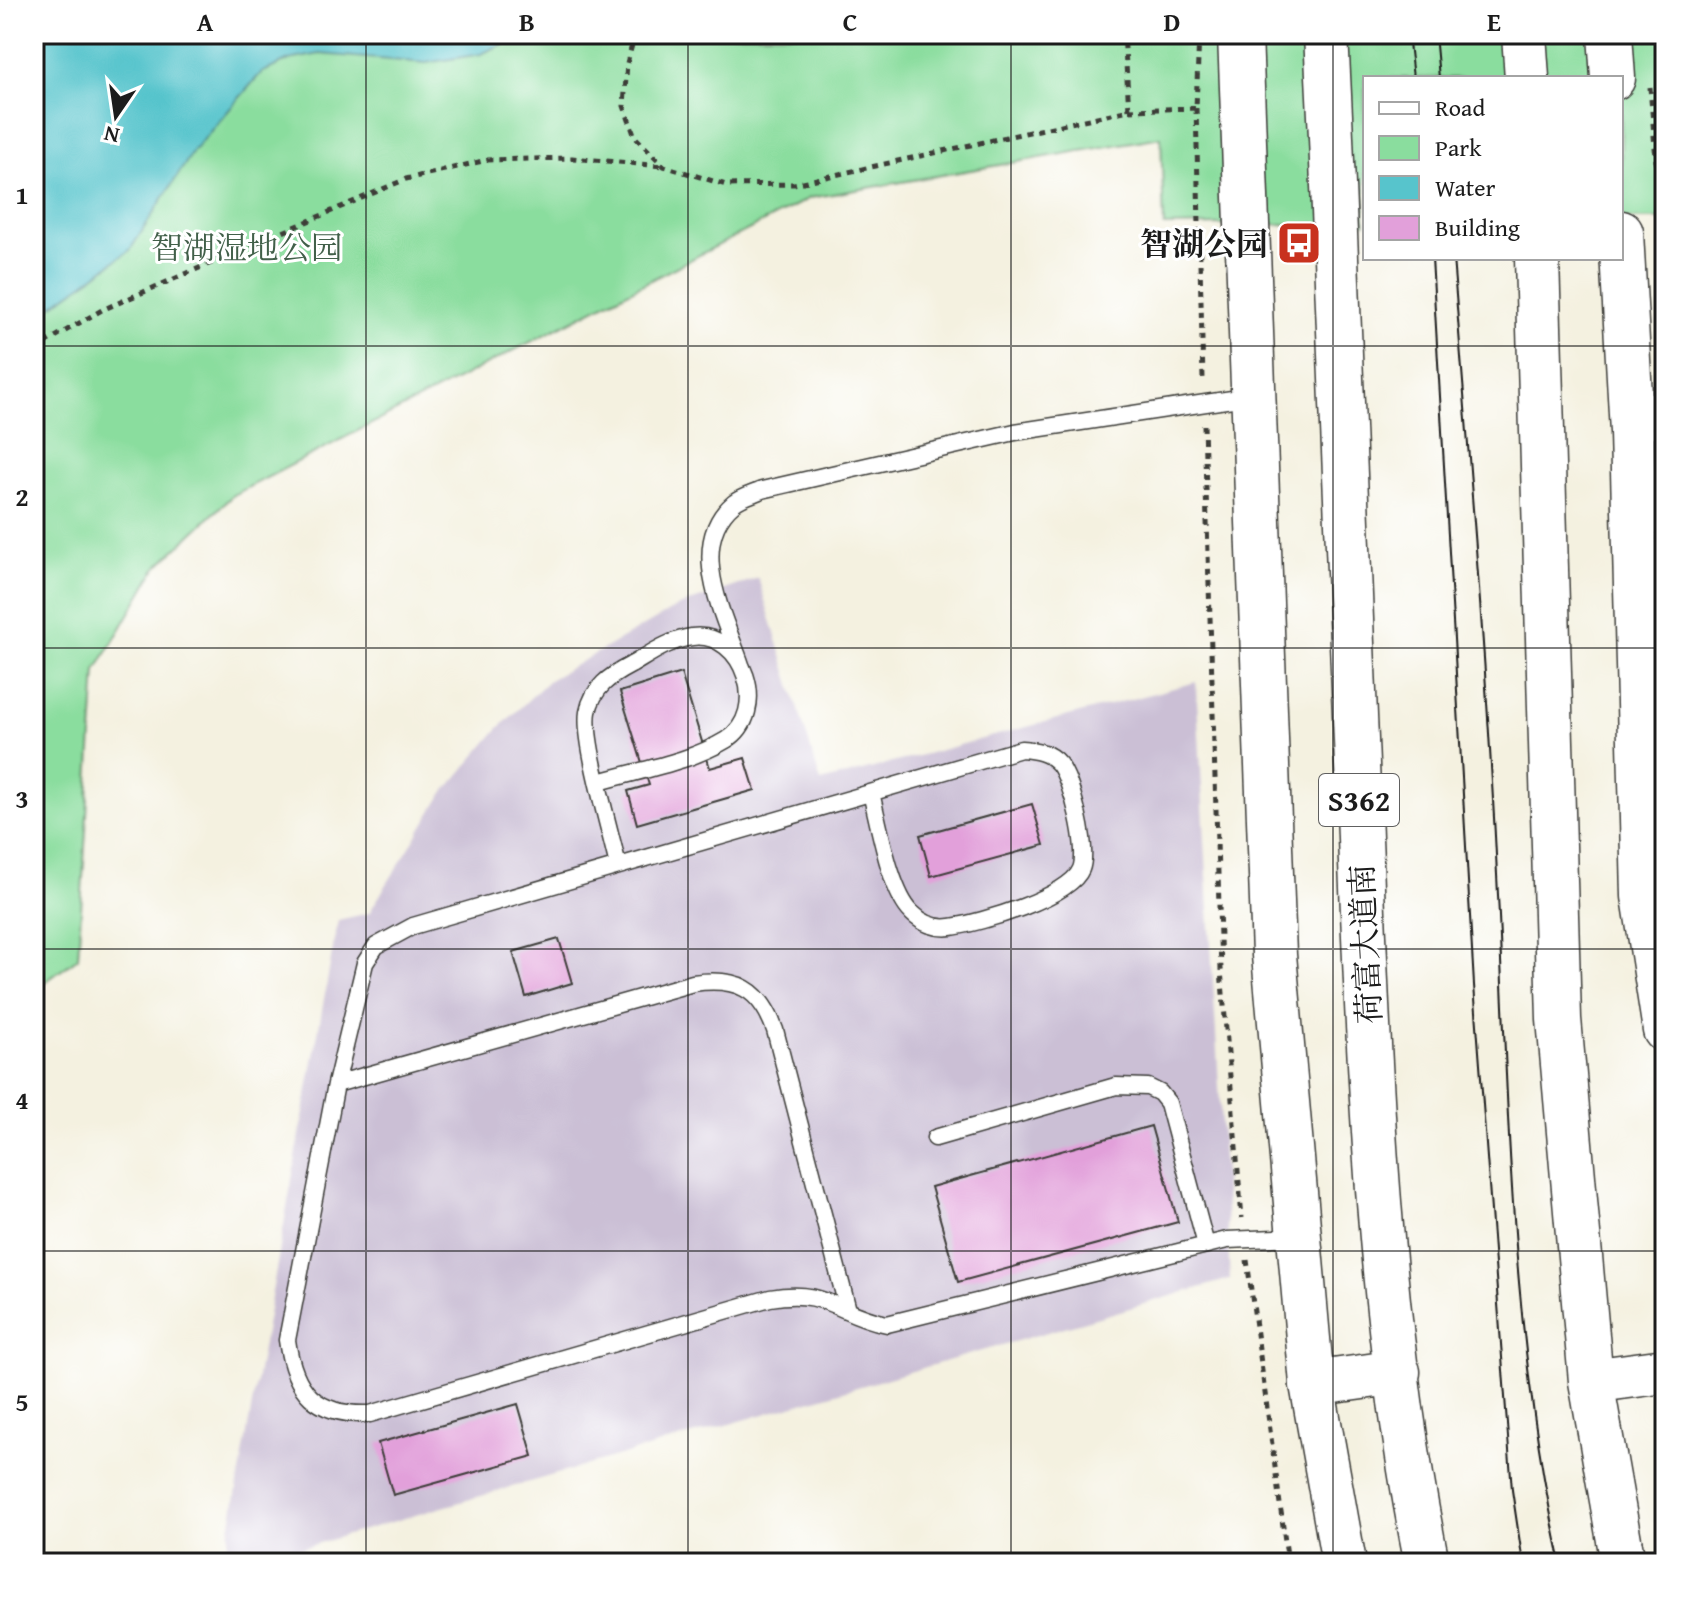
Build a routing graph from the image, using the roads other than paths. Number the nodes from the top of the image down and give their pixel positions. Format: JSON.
{"nodes":[{"id":1,"x":1326,"y":34,"type":"edge"},
{"id":2,"x":1524,"y":34,"type":"edge"},
{"id":3,"x":1610,"y":34,"type":"edge"},
{"id":4,"x":1240,"y":49,"type":"edge"},
{"id":5,"x":1527,"y":76,"type":"edge"},
{"id":6,"x":1631,"y":79,"type":"edge"},
{"id":7,"x":1537,"y":260,"type":"edge"},
{"id":8,"x":1622,"y":260,"type":"edge"},
{"id":9,"x":1253,"y":395,"type":"junction"},
{"id":10,"x":741,"y":665,"type":"junction"},
{"id":11,"x":599,"y":782,"type":"junction"},
{"id":12,"x":871,"y":793,"type":"junction"},
{"id":13,"x":618,"y":866,"type":"junction"},
{"id":14,"x":1665,"y":1030,"type":"edge"},
{"id":15,"x":336,"y":1084,"type":"junction"},
{"id":16,"x":935,"y":1138,"type":"dead end"},
{"id":17,"x":1299,"y":1237,"type":"junction"},
{"id":18,"x":1206,"y":1245,"type":"junction"},
{"id":19,"x":848,"y":1310,"type":"junction"},
{"id":20,"x":1665,"y":1371,"type":"edge"},
{"id":21,"x":1398,"y":1372,"type":"junction"},
{"id":22,"x":1591,"y":1381,"type":"junction"},
{"id":23,"x":1312,"y":1384,"type":"junction"},
{"id":24,"x":1344,"y":1563,"type":"edge"},
{"id":25,"x":1427,"y":1563,"type":"edge"},
{"id":26,"x":1623,"y":1563,"type":"edge"}],
"edges":[{"from":1,"to":21,"type":"main road","name":"荷富大道南","number":"S362"},
{"from":2,"to":5,"type":"main road"},
{"from":3,"to":6,"type":"main road"},
{"from":4,"to":9,"type":"main road"},
{"from":7,"to":22,"type":"main road"},
{"from":8,"to":14,"type":"main road"},
{"from":9,"to":10,"type":"lane"},
{"from":9,"to":17,"type":"main road"},
{"from":10,"to":11,"type":"lane"},
{"from":10,"to":11,"type":"lane"},
{"from":11,"to":13,"type":"lane"},
{"from":12,"to":12,"type":"lane"},
{"from":12,"to":13,"type":"lane"},
{"from":13,"to":15,"type":"lane"},
{"from":15,"to":19,"type":"lane"},
{"from":15,"to":19,"type":"lane"},
{"from":16,"to":18,"type":"lane"},
{"from":17,"to":18,"type":"lane"},
{"from":17,"to":23,"type":"main road"},
{"from":18,"to":19,"type":"lane"},
{"from":20,"to":22,"type":"main road"},
{"from":21,"to":23,"type":"main road"},
{"from":21,"to":25,"type":"main road","name":"荷富大道南","number":"S362"},
{"from":22,"to":26,"type":"main road"},
{"from":23,"to":24,"type":"main road"}]}
